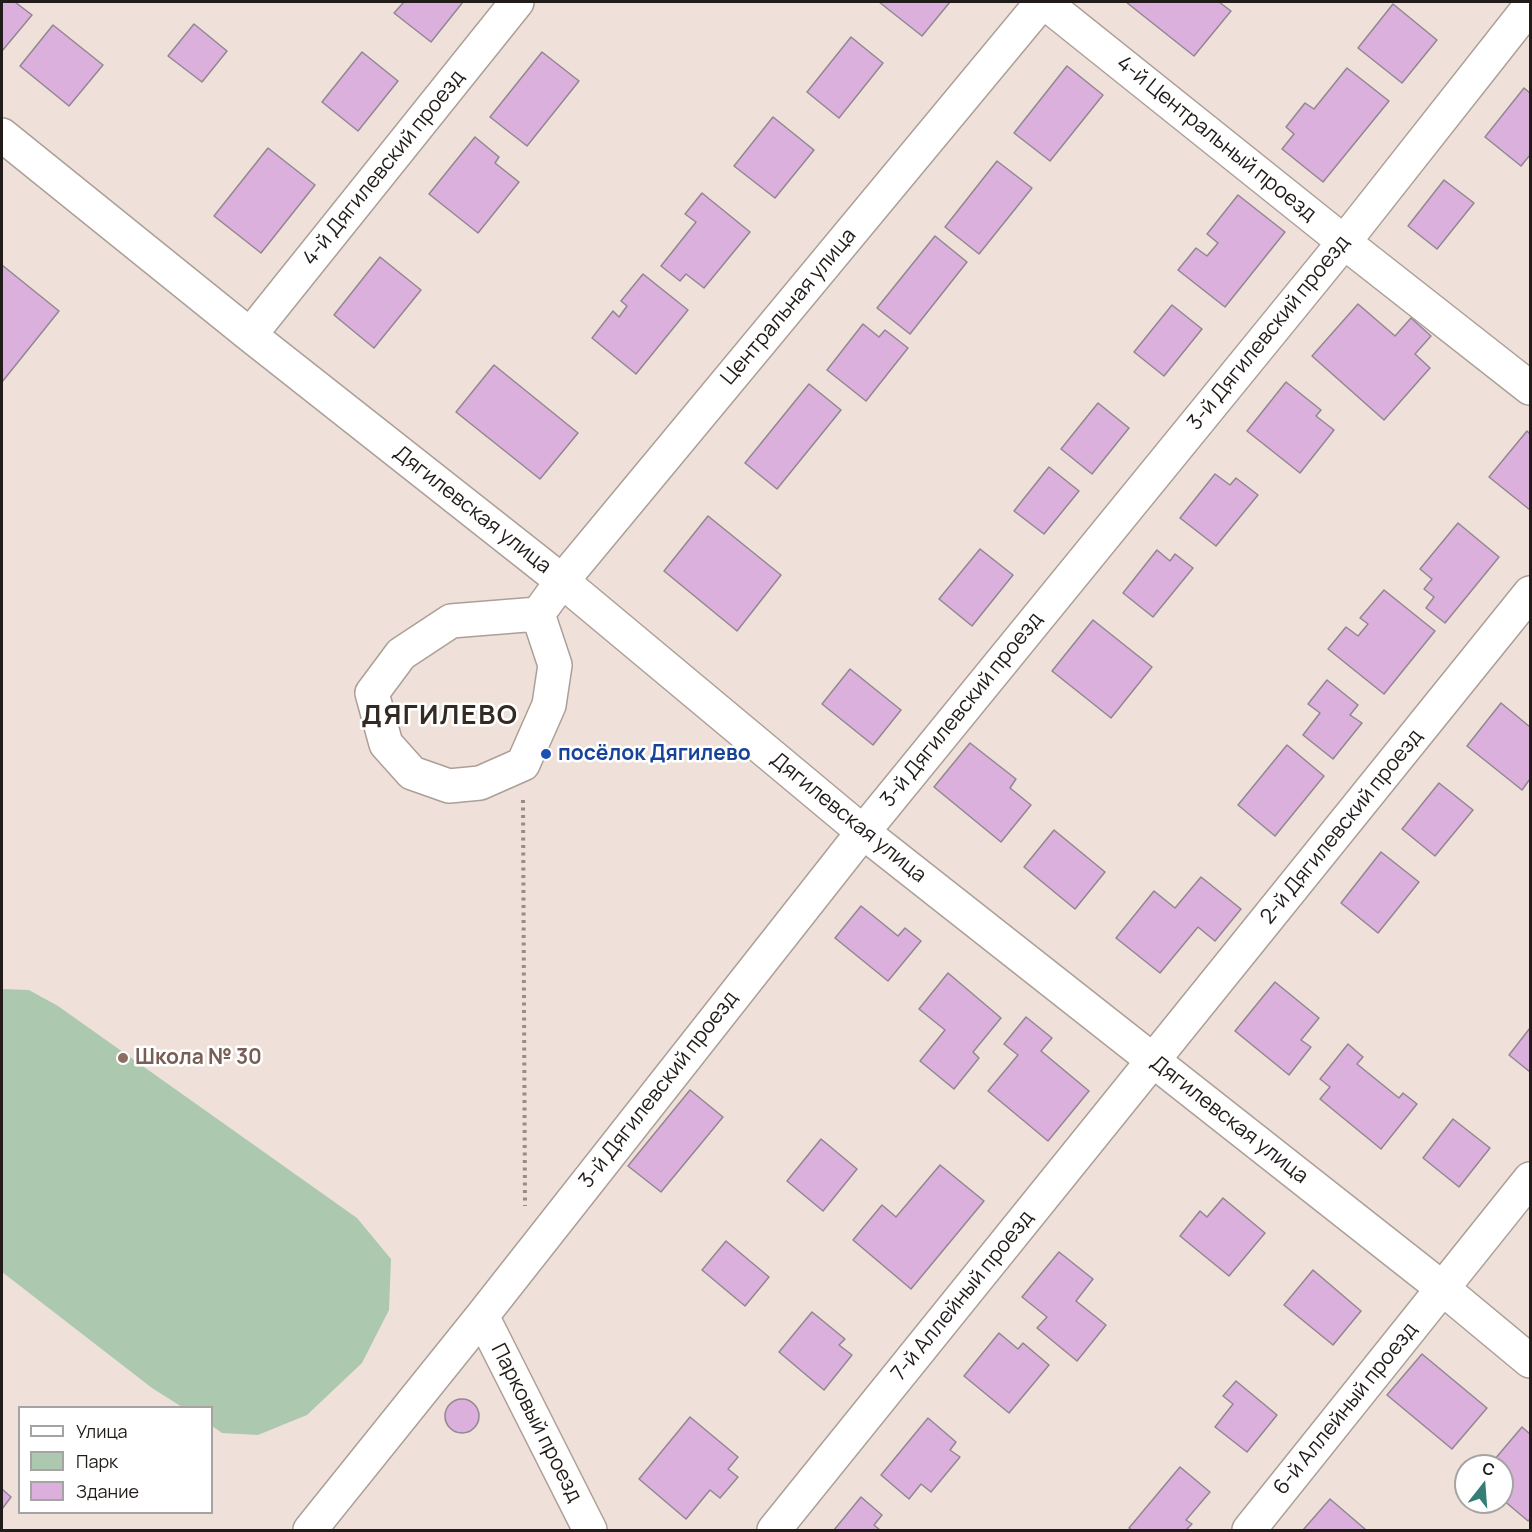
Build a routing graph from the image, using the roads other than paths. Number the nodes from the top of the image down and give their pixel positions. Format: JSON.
{"nodes":[{"id":1,"x":517,"y":2,"type":"edge"},
{"id":2,"x":1043,"y":2,"type":"edge"},
{"id":3,"x":1530,"y":6,"type":"edge"},
{"id":4,"x":2,"y":135,"type":"edge"},
{"id":5,"x":1344,"y":242,"type":"junction"},
{"id":6,"x":250,"y":335,"type":"junction"},
{"id":7,"x":1530,"y":388,"type":"edge"},
{"id":8,"x":562,"y":581,"type":"junction"},
{"id":9,"x":1530,"y":593,"type":"edge"},
{"id":10,"x":538,"y":614,"type":"junction"},
{"id":11,"x":863,"y":832,"type":"junction"},
{"id":12,"x":1153,"y":1061,"type":"junction"},
{"id":13,"x":1530,"y":1179,"type":"edge"},
{"id":14,"x":1443,"y":1288,"type":"junction"},
{"id":15,"x":482,"y":1316,"type":"junction"},
{"id":16,"x":1530,"y":1361,"type":"edge"},
{"id":17,"x":310,"y":1530,"type":"edge"},
{"id":18,"x":590,"y":1530,"type":"edge"},
{"id":19,"x":774,"y":1530,"type":"edge"},
{"id":20,"x":1249,"y":1530,"type":"edge"}],
"edges":[{"from":1,"to":6,"type":"street","name":"4-й Дягилевский проезд"},
{"from":2,"to":5,"type":"street","name":"4-й Центральный проезд"},
{"from":2,"to":8,"type":"street","name":"Центральная улица"},
{"from":3,"to":5,"type":"street","name":"3-й Дягилевский проезд"},
{"from":4,"to":6,"type":"street","name":"Дягилевская улица"},
{"from":5,"to":7,"type":"street","name":"4-й Центральный проезд"},
{"from":5,"to":11,"type":"street","name":"3-й Дягилевский проезд"},
{"from":6,"to":8,"type":"street","name":"Дягилевская улица"},
{"from":8,"to":10,"type":"street","name":"Центральная улица"},
{"from":8,"to":11,"type":"street","name":"Дягилевская улица"},
{"from":9,"to":12,"type":"street","name":"2-й Дягилевский проезд"},
{"from":10,"to":10,"type":"street"},
{"from":11,"to":12,"type":"street","name":"Дягилевская улица"},
{"from":11,"to":15,"type":"street","name":"3-й Дягилевский проезд"},
{"from":12,"to":14,"type":"street","name":"Дягилевская улица"},
{"from":12,"to":19,"type":"street","name":"7-й Аллейный проезд"},
{"from":13,"to":14,"type":"street","name":"6-й Аллейный проезд"},
{"from":14,"to":16,"type":"street","name":"Дягилевская улица"},
{"from":14,"to":20,"type":"street","name":"6-й Аллейный проезд"},
{"from":15,"to":17,"type":"street","name":"3-й Дягилевский проезд"},
{"from":15,"to":18,"type":"street","name":"Парковый проезд"}]}
